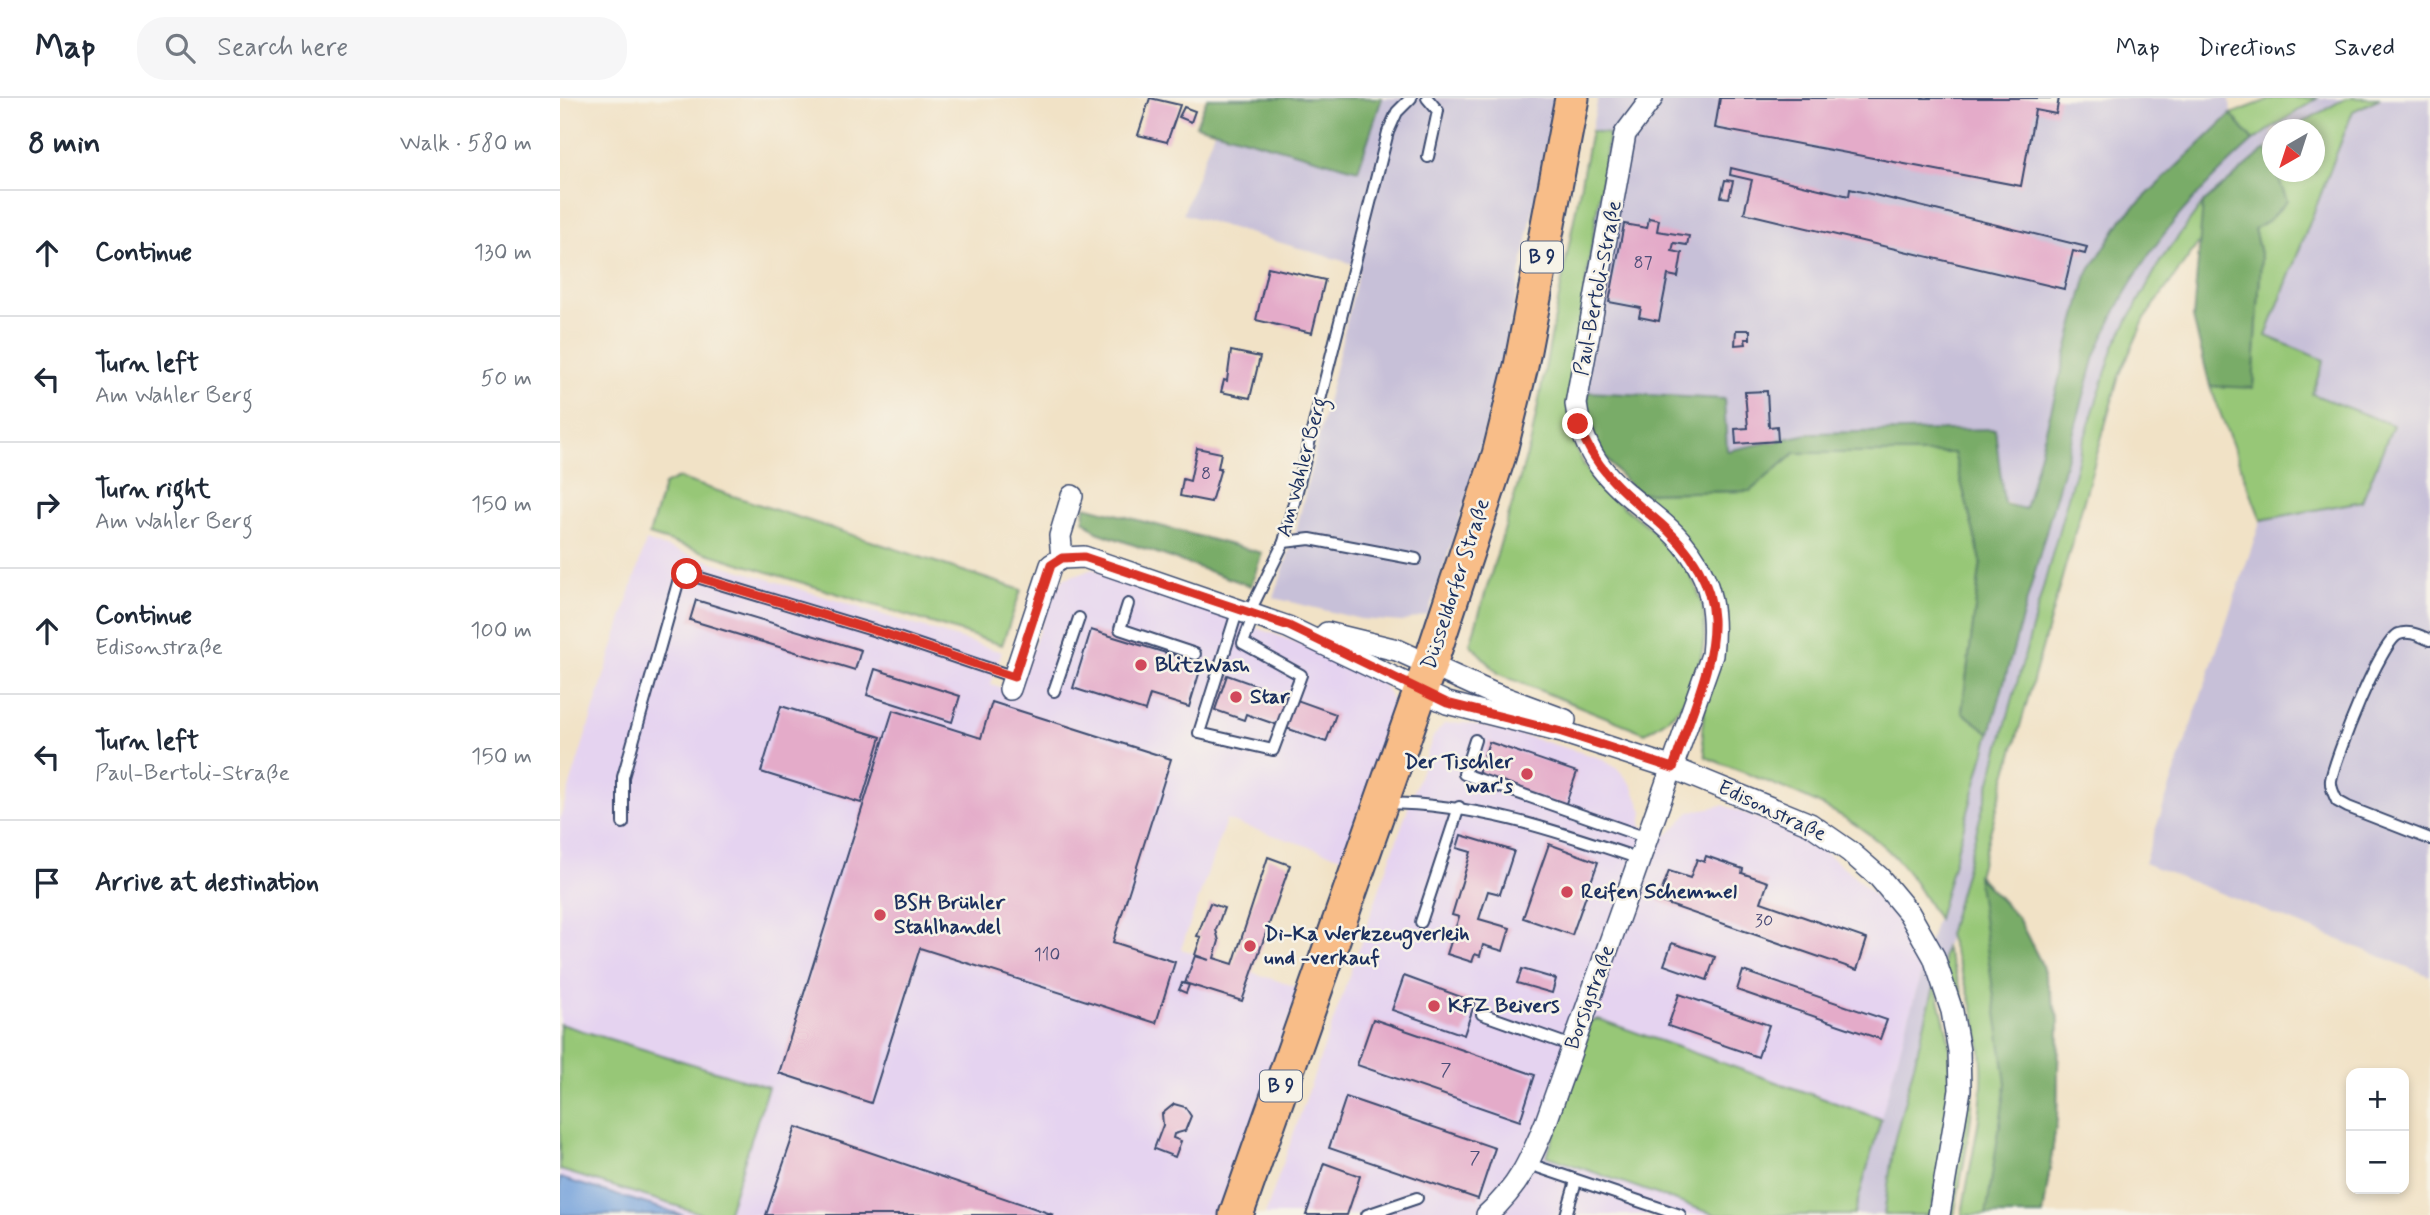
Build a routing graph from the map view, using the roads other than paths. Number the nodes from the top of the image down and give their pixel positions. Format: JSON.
{"nodes":[{"id":1,"x":1411,"y":98,"type":"edge"},
{"id":2,"x":1427,"y":98,"type":"edge"},
{"id":3,"x":1572,"y":98,"type":"edge"},
{"id":4,"x":1652,"y":98,"type":"edge"},
{"id":5,"x":1429,"y":157,"type":"dead end"},
{"id":6,"x":1072,"y":496,"type":"dead end"},
{"id":7,"x":1284,"y":542,"type":"junction"},
{"id":8,"x":1062,"y":558,"type":"junction"},
{"id":9,"x":1416,"y":559,"type":"dead end"},
{"id":10,"x":1128,"y":604,"type":"dead end"},
{"id":11,"x":1247,"y":612,"type":"junction"},
{"id":12,"x":1079,"y":618,"type":"dead end"},
{"id":13,"x":2430,"y":640,"type":"edge"},
{"id":14,"x":1195,"y":654,"type":"dead end"},
{"id":15,"x":1425,"y":677,"type":"junction"},
{"id":16,"x":1012,"y":683,"type":"joint"},
{"id":17,"x":1054,"y":691,"type":"dead end"},
{"id":18,"x":1475,"y":740,"type":"dead end"},
{"id":19,"x":1673,"y":768,"type":"junction"},
{"id":20,"x":1381,"y":803,"type":"junction"},
{"id":21,"x":1460,"y":807,"type":"junction"},
{"id":22,"x":623,"y":823,"type":"dead end"},
{"id":23,"x":1647,"y":838,"type":"junction"},
{"id":24,"x":2430,"y":839,"type":"edge"},
{"id":25,"x":1640,"y":859,"type":"junction"},
{"id":26,"x":1420,"y":922,"type":"dead end"},
{"id":27,"x":1482,"y":1014,"type":"dead end"},
{"id":28,"x":1572,"y":1046,"type":"junction"},
{"id":29,"x":1529,"y":1164,"type":"junction"},
{"id":30,"x":1576,"y":1181,"type":"junction"},
{"id":31,"x":1417,"y":1198,"type":"dead end"},
{"id":32,"x":1236,"y":1215,"type":"edge"},
{"id":33,"x":1367,"y":1215,"type":"edge"},
{"id":34,"x":1487,"y":1215,"type":"edge"},
{"id":35,"x":1566,"y":1215,"type":"edge"},
{"id":36,"x":1680,"y":1215,"type":"edge"},
{"id":37,"x":1940,"y":1215,"type":"edge"}],
"edges":[{"from":1,"to":7,"type":"lane","name":"Am Wahler Berg"},
{"from":2,"to":5,"type":"lane"},
{"from":3,"to":15,"type":"main road","name":"Düsseldorfer Straße","number":"B 9"},
{"from":4,"to":19,"type":"street","name":"Paul-Bertoli-Straße"},
{"from":6,"to":8,"type":"street"},
{"from":7,"to":9,"type":"lane"},
{"from":7,"to":11,"type":"lane","name":"Am Wahler Berg"},
{"from":8,"to":11,"type":"street"},
{"from":8,"to":16,"type":"street"},
{"from":10,"to":14,"type":"lane"},
{"from":11,"to":11,"type":"lane"},
{"from":11,"to":15,"type":"street"},
{"from":12,"to":17,"type":"lane"},
{"from":13,"to":24,"type":"lane"},
{"from":15,"to":19,"type":"street","name":"Edisonstraße"},
{"from":15,"to":20,"type":"main road","name":"Düsseldorfer Straße","number":"B 9"},
{"from":16,"to":22,"type":"lane"},
{"from":18,"to":23,"type":"lane"},
{"from":19,"to":23,"type":"street","name":"Borsigstraße"},
{"from":19,"to":37,"type":"street","name":"Edisonstraße"},
{"from":20,"to":21,"type":"lane"},
{"from":20,"to":32,"type":"main road","name":"Düsseldorfer Straße","number":"B 9"},
{"from":21,"to":25,"type":"lane"},
{"from":21,"to":26,"type":"lane"},
{"from":23,"to":25,"type":"street","name":"Borsigstraße"},
{"from":25,"to":28,"type":"street","name":"Borsigstraße"},
{"from":27,"to":28,"type":"lane"},
{"from":28,"to":29,"type":"street","name":"Borsigstraße"},
{"from":29,"to":30,"type":"lane"},
{"from":29,"to":34,"type":"street","name":"Borsigstraße"},
{"from":30,"to":35,"type":"lane"},
{"from":30,"to":36,"type":"lane"},
{"from":31,"to":33,"type":"lane"}]}
